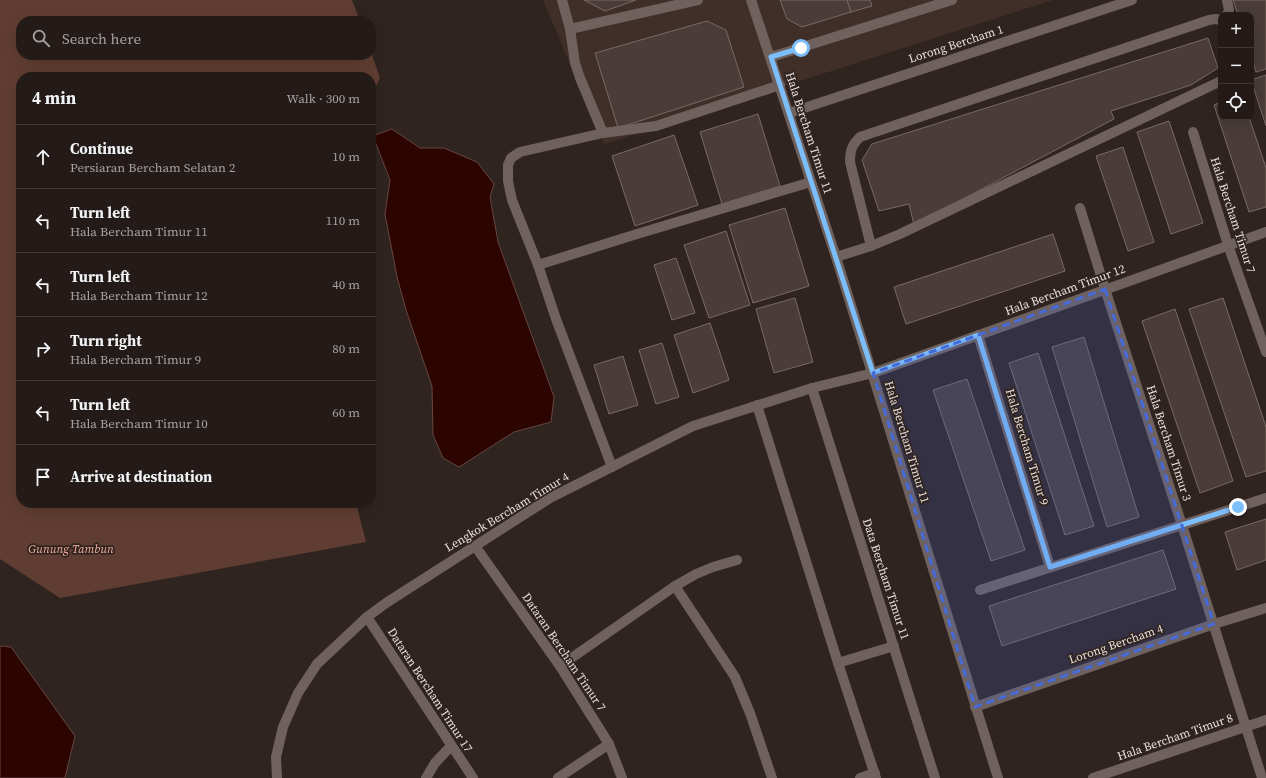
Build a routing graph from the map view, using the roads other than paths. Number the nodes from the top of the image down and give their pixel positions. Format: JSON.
{"nodes":[{"id":1,"x":562,"y":0,"type":"edge"},
{"id":2,"x":697,"y":0,"type":"edge"},
{"id":3,"x":751,"y":0,"type":"edge"},
{"id":4,"x":952,"y":0,"type":"edge"},
{"id":5,"x":1132,"y":0,"type":"edge"},
{"id":6,"x":1227,"y":0,"type":"edge"},
{"id":7,"x":1228,"y":12,"type":"edge"},
{"id":8,"x":1218,"y":19,"type":"edge"},
{"id":9,"x":570,"y":29,"type":"junction"},
{"id":10,"x":771,"y":57,"type":"junction"},
{"id":11,"x":1218,"y":82,"type":"edge"},
{"id":12,"x":780,"y":85,"type":"junction"},
{"id":13,"x":789,"y":113,"type":"junction"},
{"id":14,"x":1193,"y":132,"type":"dead end"},
{"id":15,"x":603,"y":134,"type":"junction"},
{"id":16,"x":811,"y":182,"type":"junction"},
{"id":17,"x":1080,"y":208,"type":"dead end"},
{"id":18,"x":1266,"y":232,"type":"edge"},
{"id":19,"x":1228,"y":245,"type":"junction"},
{"id":20,"x":871,"y":246,"type":"junction"},
{"id":21,"x":836,"y":257,"type":"junction"},
{"id":22,"x":538,"y":265,"type":"junction"},
{"id":23,"x":1105,"y":289,"type":"junction"},
{"id":24,"x":978,"y":335,"type":"junction"},
{"id":25,"x":1266,"y":352,"type":"edge"},
{"id":26,"x":873,"y":373,"type":"junction"},
{"id":27,"x":812,"y":388,"type":"junction"},
{"id":28,"x":757,"y":405,"type":"junction"},
{"id":29,"x":612,"y":467,"type":"junction"},
{"id":30,"x":1266,"y":498,"type":"edge"},
{"id":31,"x":1182,"y":525,"type":"junction"},
{"id":32,"x":475,"y":546,"type":"junction"},
{"id":33,"x":737,"y":560,"type":"dead end"},
{"id":34,"x":1050,"y":567,"type":"junction"},
{"id":35,"x":675,"y":586,"type":"junction"},
{"id":36,"x":980,"y":590,"type":"dead end"},
{"id":37,"x":1266,"y":608,"type":"edge"},
{"id":38,"x":367,"y":616,"type":"junction"},
{"id":39,"x":1214,"y":624,"type":"junction"},
{"id":40,"x":894,"y":646,"type":"junction"},
{"id":41,"x":838,"y":663,"type":"junction"},
{"id":42,"x":560,"y":666,"type":"junction"},
{"id":43,"x":975,"y":707,"type":"junction"},
{"id":44,"x":1266,"y":720,"type":"edge"},
{"id":45,"x":1246,"y":727,"type":"junction"},
{"id":46,"x":609,"y":744,"type":"junction"},
{"id":47,"x":451,"y":746,"type":"junction"},
{"id":48,"x":1117,"y":774,"type":"edge"},
{"id":49,"x":876,"y":775,"type":"edge"},
{"id":50,"x":277,"y":778,"type":"edge"},
{"id":51,"x":426,"y":778,"type":"edge"},
{"id":52,"x":473,"y":778,"type":"edge"},
{"id":53,"x":558,"y":778,"type":"edge"},
{"id":54,"x":622,"y":778,"type":"edge"},
{"id":55,"x":772,"y":778,"type":"edge"},
{"id":56,"x":860,"y":778,"type":"edge"},
{"id":57,"x":935,"y":778,"type":"edge"},
{"id":58,"x":998,"y":778,"type":"edge"},
{"id":59,"x":1093,"y":778,"type":"edge"},
{"id":60,"x":1262,"y":778,"type":"edge"}],
"edges":[{"from":1,"to":9,"type":"street"},
{"from":2,"to":9,"type":"street"},
{"from":3,"to":10,"type":"street","name":"Hala Bercham Timur 11"},
{"from":4,"to":10,"type":"street"},
{"from":5,"to":13,"type":"street","name":"Lorong Bercham 1"},
{"from":6,"to":7,"type":"street"},
{"from":8,"to":20,"type":"street"},
{"from":9,"to":15,"type":"street"},
{"from":10,"to":12,"type":"street","name":"Hala Bercham Timur 11"},
{"from":11,"to":20,"type":"street"},
{"from":12,"to":13,"type":"street","name":"Hala Bercham Timur 11"},
{"from":12,"to":15,"type":"street"},
{"from":13,"to":16,"type":"street","name":"Hala Bercham Timur 11"},
{"from":14,"to":19,"type":"street","name":"Hala Bercham Timur 7"},
{"from":15,"to":22,"type":"street"},
{"from":16,"to":21,"type":"street","name":"Hala Bercham Timur 11"},
{"from":16,"to":22,"type":"street"},
{"from":17,"to":23,"type":"street","name":"Hala Bercham Timur 3"},
{"from":18,"to":19,"type":"street","name":"Hala Bercham Timur 12"},
{"from":19,"to":23,"type":"street","name":"Hala Bercham Timur 12"},
{"from":19,"to":25,"type":"street","name":"Hala Bercham Timur 7"},
{"from":20,"to":21,"type":"street"},
{"from":21,"to":26,"type":"street","name":"Hala Bercham Timur 11"},
{"from":22,"to":29,"type":"street"},
{"from":23,"to":24,"type":"street","name":"Hala Bercham Timur 12"},
{"from":23,"to":31,"type":"street","name":"Hala Bercham Timur 3"},
{"from":24,"to":26,"type":"street","name":"Hala Bercham Timur 12"},
{"from":24,"to":34,"type":"street","name":"Hala Bercham Timur 9"},
{"from":26,"to":27,"type":"street","name":"Lengkok Bercham Timur 4"},
{"from":26,"to":43,"type":"street","name":"Hala Bercham Timur 11"},
{"from":27,"to":28,"type":"street","name":"Lengkok Bercham Timur 4"},
{"from":27,"to":40,"type":"street","name":"Data Bercham Timur 11"},
{"from":28,"to":29,"type":"street","name":"Lengkok Bercham Timur 4"},
{"from":28,"to":41,"type":"street"},
{"from":29,"to":32,"type":"street","name":"Lengkok Bercham Timur 4"},
{"from":30,"to":31,"type":"street"},
{"from":31,"to":34,"type":"street"},
{"from":31,"to":39,"type":"street","name":"Hala Bercham Timur 3"},
{"from":32,"to":38,"type":"street","name":"Lengkok Bercham Timur 4"},
{"from":32,"to":42,"type":"street","name":"Dataran Bercham Timur 7"},
{"from":33,"to":35,"type":"street"},
{"from":34,"to":36,"type":"street"},
{"from":35,"to":42,"type":"street"},
{"from":35,"to":55,"type":"street"},
{"from":37,"to":39,"type":"street","name":"Lorong Bercham 4"},
{"from":38,"to":47,"type":"street","name":"Dataran Bercham Timur 17"},
{"from":38,"to":50,"type":"street","name":"Lengkok Bercham Timur 4"},
{"from":39,"to":43,"type":"street","name":"Lorong Bercham 4"},
{"from":39,"to":45,"type":"street","name":"Hala Bercham Timur 3"},
{"from":40,"to":41,"type":"street"},
{"from":40,"to":57,"type":"street","name":"Data Bercham Timur 11"},
{"from":41,"to":49,"type":"street"},
{"from":42,"to":46,"type":"street","name":"Dataran Bercham Timur 7"},
{"from":43,"to":58,"type":"street","name":"Hala Bercham Timur 11"},
{"from":44,"to":45,"type":"street","name":"Hala Bercham Timur 8"},
{"from":45,"to":48,"type":"street","name":"Hala Bercham Timur 8"},
{"from":45,"to":60,"type":"street","name":"Hala Bercham Timur 3"},
{"from":46,"to":53,"type":"street"},
{"from":46,"to":54,"type":"street","name":"Dataran Bercham Timur 7"},
{"from":47,"to":51,"type":"street"},
{"from":47,"to":52,"type":"street","name":"Dataran Bercham Timur 17"},
{"from":48,"to":59,"type":"street","name":"Hala Bercham Timur 8"},
{"from":49,"to":56,"type":"street"}]}
